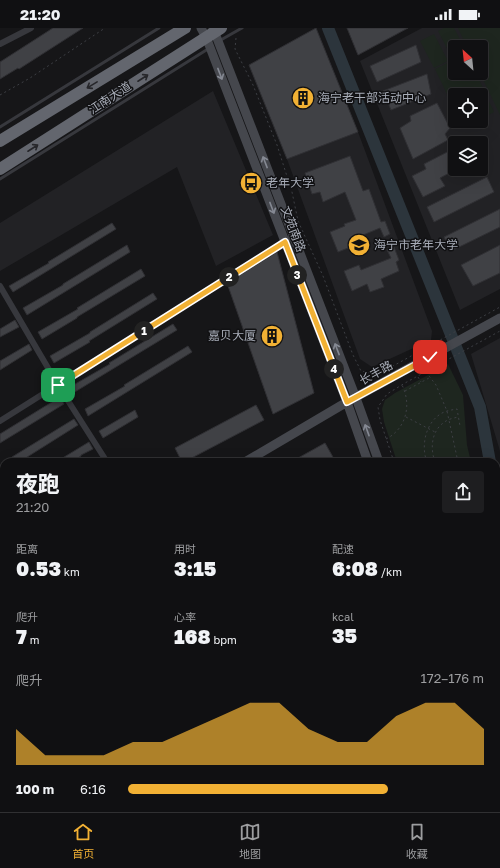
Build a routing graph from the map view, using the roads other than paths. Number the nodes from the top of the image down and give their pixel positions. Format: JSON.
{"nodes":[{"id":1,"x":31,"y":28,"type":"edge"},
{"id":2,"x":159,"y":28,"type":"edge"},
{"id":3,"x":185,"y":28,"type":"edge"},
{"id":4,"x":242,"y":28,"type":"edge"},
{"id":5,"x":212,"y":35,"type":"edge"},
{"id":6,"x":0,"y":44,"type":"edge"},
{"id":7,"x":0,"y":127,"type":"edge"},
{"id":8,"x":0,"y":141,"type":"edge"},
{"id":9,"x":0,"y":169,"type":"edge"},
{"id":10,"x":0,"y":179,"type":"edge"},
{"id":11,"x":294,"y":236,"type":"junction"},
{"id":12,"x":285,"y":242,"type":"junction"},
{"id":13,"x":0,"y":286,"type":"edge"},
{"id":14,"x":500,"y":318,"type":"edge"},
{"id":15,"x":58,"y":385,"type":"junction"},
{"id":16,"x":351,"y":400,"type":"junction"},
{"id":17,"x":0,"y":421,"type":"edge"},
{"id":18,"x":104,"y":458,"type":"edge"},
{"id":19,"x":252,"y":458,"type":"edge"},
{"id":20,"x":367,"y":458,"type":"edge"},
{"id":21,"x":377,"y":458,"type":"edge"}],
"edges":[{"from":1,"to":6,"type":"street"},
{"from":2,"to":7,"type":"lane"},
{"from":3,"to":8,"type":"highway","name":"江南大道","one_way":true},
{"from":4,"to":5,"type":"lane"},
{"from":9,"to":5,"type":"highway","name":"江南大道","one_way":true},
{"from":5,"to":10,"type":"lane"},
{"from":11,"to":5,"type":"main road","name":"文苑南路","one_way":true},
{"from":5,"to":12,"type":"main road","name":"文苑南路","one_way":true},
{"from":11,"to":12,"type":"street"},
{"from":16,"to":11,"type":"main road","name":"文苑南路","one_way":true},
{"from":12,"to":15,"type":"street"},
{"from":12,"to":16,"type":"main road","name":"文苑南路"},
{"from":13,"to":15,"type":"street"},
{"from":14,"to":16,"type":"main road","name":"长丰路"},
{"from":15,"to":17,"type":"street"},
{"from":15,"to":18,"type":"street"},
{"from":16,"to":19,"type":"main road","name":"长丰路"},
{"from":16,"to":20,"type":"main road","name":"文苑南路"},
{"from":21,"to":16,"type":"main road","name":"文苑南路","one_way":true}]}
